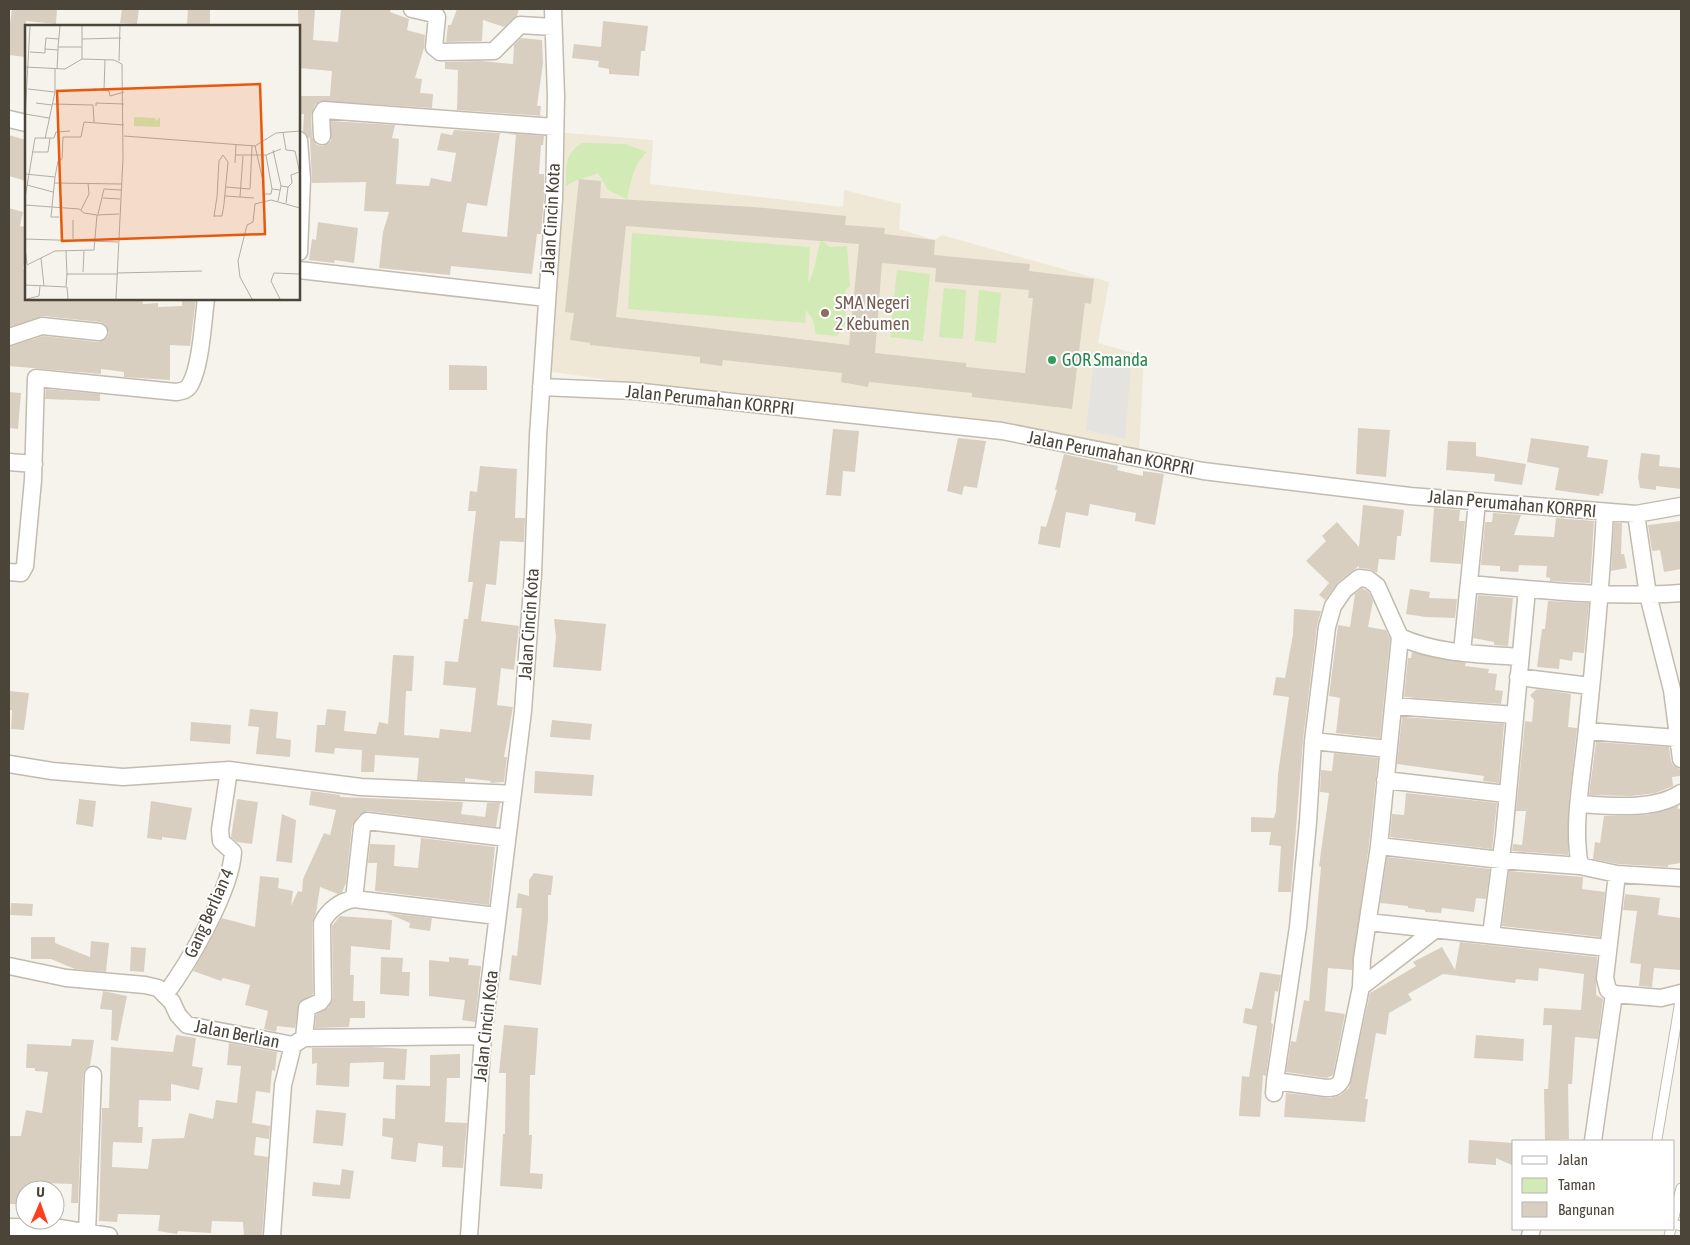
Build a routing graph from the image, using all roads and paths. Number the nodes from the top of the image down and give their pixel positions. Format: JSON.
{"nodes":[{"id":1,"x":412,"y":9,"type":"edge"},
{"id":2,"x":553,"y":9,"type":"edge"},
{"id":3,"x":553,"y":27,"type":"junction"},
{"id":4,"x":9,"y":119,"type":"edge"},
{"id":5,"x":25,"y":123,"type":"edge"},
{"id":6,"x":554,"y":127,"type":"junction"},
{"id":7,"x":322,"y":136,"type":"dead end"},
{"id":8,"x":300,"y":153,"type":"edge"},
{"id":9,"x":300,"y":228,"type":"edge"},
{"id":10,"x":300,"y":270,"type":"edge"},
{"id":11,"x":547,"y":298,"type":"junction"},
{"id":12,"x":206,"y":300,"type":"edge"},
{"id":13,"x":99,"y":332,"type":"dead end"},
{"id":14,"x":9,"y":337,"type":"edge"},
{"id":15,"x":540,"y":387,"type":"junction"},
{"id":16,"x":9,"y":462,"type":"edge"},
{"id":17,"x":34,"y":464,"type":"junction"},
{"id":18,"x":1477,"y":502,"type":"junction"},
{"id":19,"x":1681,"y":506,"type":"edge"},
{"id":20,"x":1605,"y":512,"type":"junction"},
{"id":21,"x":1636,"y":514,"type":"junction"},
{"id":22,"x":9,"y":572,"type":"edge"},
{"id":23,"x":1470,"y":584,"type":"junction"},
{"id":24,"x":1527,"y":589,"type":"junction"},
{"id":25,"x":1681,"y":593,"type":"edge"},
{"id":26,"x":1600,"y":594,"type":"junction"},
{"id":27,"x":1648,"y":595,"type":"junction"},
{"id":28,"x":1400,"y":637,"type":"junction"},
{"id":29,"x":1462,"y":652,"type":"junction"},
{"id":30,"x":1520,"y":657,"type":"junction"},
{"id":31,"x":1518,"y":678,"type":"junction"},
{"id":32,"x":1590,"y":686,"type":"junction"},
{"id":33,"x":1676,"y":689,"type":"edge"},
{"id":34,"x":1394,"y":706,"type":"junction"},
{"id":35,"x":1515,"y":715,"type":"junction"},
{"id":36,"x":1587,"y":731,"type":"junction"},
{"id":37,"x":1677,"y":738,"type":"junction"},
{"id":38,"x":1313,"y":741,"type":"junction"},
{"id":39,"x":1388,"y":749,"type":"junction"},
{"id":40,"x":1681,"y":759,"type":"edge"},
{"id":41,"x":9,"y":764,"type":"edge"},
{"id":42,"x":228,"y":770,"type":"junction"},
{"id":43,"x":1385,"y":780,"type":"junction"},
{"id":44,"x":1681,"y":793,"type":"edge"},
{"id":45,"x":513,"y":794,"type":"junction"},
{"id":46,"x":1506,"y":794,"type":"junction"},
{"id":47,"x":1579,"y":804,"type":"junction"},
{"id":48,"x":507,"y":838,"type":"junction"},
{"id":49,"x":1379,"y":846,"type":"junction"},
{"id":50,"x":1501,"y":860,"type":"junction"},
{"id":51,"x":1580,"y":866,"type":"junction"},
{"id":52,"x":1617,"y":874,"type":"junction"},
{"id":53,"x":1681,"y":878,"type":"edge"},
{"id":54,"x":354,"y":899,"type":"junction"},
{"id":55,"x":497,"y":916,"type":"junction"},
{"id":56,"x":1368,"y":922,"type":"junction"},
{"id":57,"x":1436,"y":928,"type":"junction"},
{"id":58,"x":1491,"y":935,"type":"junction"},
{"id":59,"x":1608,"y":948,"type":"junction"},
{"id":60,"x":9,"y":966,"type":"edge"},
{"id":61,"x":1360,"y":986,"type":"junction"},
{"id":62,"x":1614,"y":994,"type":"junction"},
{"id":63,"x":165,"y":995,"type":"junction"},
{"id":64,"x":1680,"y":1001,"type":"edge"},
{"id":65,"x":484,"y":1036,"type":"junction"},
{"id":66,"x":299,"y":1042,"type":"junction"},
{"id":67,"x":93,"y":1075,"type":"dead end"},
{"id":68,"x":1657,"y":1139,"type":"dead end"},
{"id":69,"x":1593,"y":1140,"type":"edge"},
{"id":70,"x":1681,"y":1188,"type":"edge"},
{"id":71,"x":1675,"y":1213,"type":"edge"},
{"id":72,"x":9,"y":1227,"type":"edge"},
{"id":73,"x":87,"y":1233,"type":"junction"},
{"id":74,"x":110,"y":1236,"type":"edge"},
{"id":75,"x":272,"y":1236,"type":"edge"},
{"id":76,"x":469,"y":1236,"type":"edge"}],
"edges":[{"from":1,"to":3,"type":"street"},
{"from":2,"to":3,"type":"street","name":"Jalan Cincin Kota"},
{"from":3,"to":6,"type":"street","name":"Jalan Cincin Kota"},
{"from":4,"to":5,"type":"street"},
{"from":6,"to":7,"type":"street"},
{"from":6,"to":11,"type":"street","name":"Jalan Cincin Kota"},
{"from":8,"to":9,"type":"street"},
{"from":10,"to":11,"type":"street"},
{"from":11,"to":15,"type":"street","name":"Jalan Cincin Kota"},
{"from":12,"to":17,"type":"street"},
{"from":13,"to":14,"type":"street"},
{"from":15,"to":18,"type":"street","name":"Jalan Perumahan KORPRI"},
{"from":15,"to":45,"type":"street","name":"Jalan Cincin Kota"},
{"from":16,"to":17,"type":"street"},
{"from":17,"to":22,"type":"street"},
{"from":18,"to":20,"type":"street","name":"Jalan Perumahan KORPRI"},
{"from":18,"to":23,"type":"street"},
{"from":19,"to":21,"type":"street","name":"Jalan Perumahan KORPRI"},
{"from":20,"to":21,"type":"street","name":"Jalan Perumahan KORPRI"},
{"from":20,"to":26,"type":"street"},
{"from":21,"to":27,"type":"street"},
{"from":23,"to":24,"type":"street"},
{"from":23,"to":29,"type":"street"},
{"from":24,"to":26,"type":"street"},
{"from":24,"to":30,"type":"street"},
{"from":25,"to":27,"type":"street"},
{"from":26,"to":27,"type":"street"},
{"from":26,"to":32,"type":"street"},
{"from":27,"to":33,"type":"street"},
{"from":28,"to":29,"type":"street"},
{"from":28,"to":34,"type":"street"},
{"from":28,"to":38,"type":"street"},
{"from":29,"to":30,"type":"street"},
{"from":30,"to":31,"type":"street"},
{"from":31,"to":32,"type":"street"},
{"from":31,"to":35,"type":"street"},
{"from":32,"to":36,"type":"street"},
{"from":33,"to":37,"type":"street"},
{"from":34,"to":35,"type":"street"},
{"from":34,"to":39,"type":"street"},
{"from":35,"to":46,"type":"street"},
{"from":36,"to":37,"type":"street"},
{"from":36,"to":47,"type":"street"},
{"from":37,"to":40,"type":"street"},
{"from":38,"to":39,"type":"street"},
{"from":38,"to":61,"type":"street"},
{"from":39,"to":43,"type":"street"},
{"from":41,"to":42,"type":"street"},
{"from":42,"to":45,"type":"street"},
{"from":42,"to":63,"type":"street","name":"Gang Berlian 4"},
{"from":43,"to":46,"type":"street"},
{"from":43,"to":49,"type":"street"},
{"from":44,"to":47,"type":"street"},
{"from":45,"to":48,"type":"street","name":"Jalan Cincin Kota"},
{"from":46,"to":50,"type":"street"},
{"from":47,"to":51,"type":"street"},
{"from":48,"to":54,"type":"street"},
{"from":48,"to":55,"type":"street","name":"Jalan Cincin Kota"},
{"from":49,"to":50,"type":"street"},
{"from":49,"to":56,"type":"street"},
{"from":50,"to":51,"type":"street"},
{"from":50,"to":58,"type":"street"},
{"from":51,"to":52,"type":"street"},
{"from":52,"to":53,"type":"street"},
{"from":52,"to":59,"type":"street"},
{"from":54,"to":55,"type":"street"},
{"from":54,"to":66,"type":"street"},
{"from":55,"to":65,"type":"street","name":"Jalan Cincin Kota"},
{"from":56,"to":57,"type":"street"},
{"from":56,"to":61,"type":"street"},
{"from":57,"to":58,"type":"street"},
{"from":57,"to":61,"type":"street"},
{"from":58,"to":59,"type":"street"},
{"from":59,"to":62,"type":"street"},
{"from":60,"to":63,"type":"street","name":"Jalan Berlian"},
{"from":62,"to":64,"type":"street"},
{"from":62,"to":69,"type":"street"},
{"from":63,"to":66,"type":"street","name":"Jalan Berlian"},
{"from":64,"to":68,"type":"lane"},
{"from":65,"to":66,"type":"street","name":"Jalan Berlian"},
{"from":65,"to":76,"type":"street","name":"Jalan Cincin Kota"},
{"from":66,"to":75,"type":"street"},
{"from":67,"to":73,"type":"street"},
{"from":70,"to":71,"type":"lane"},
{"from":72,"to":73,"type":"street"},
{"from":73,"to":74,"type":"street"}]}
